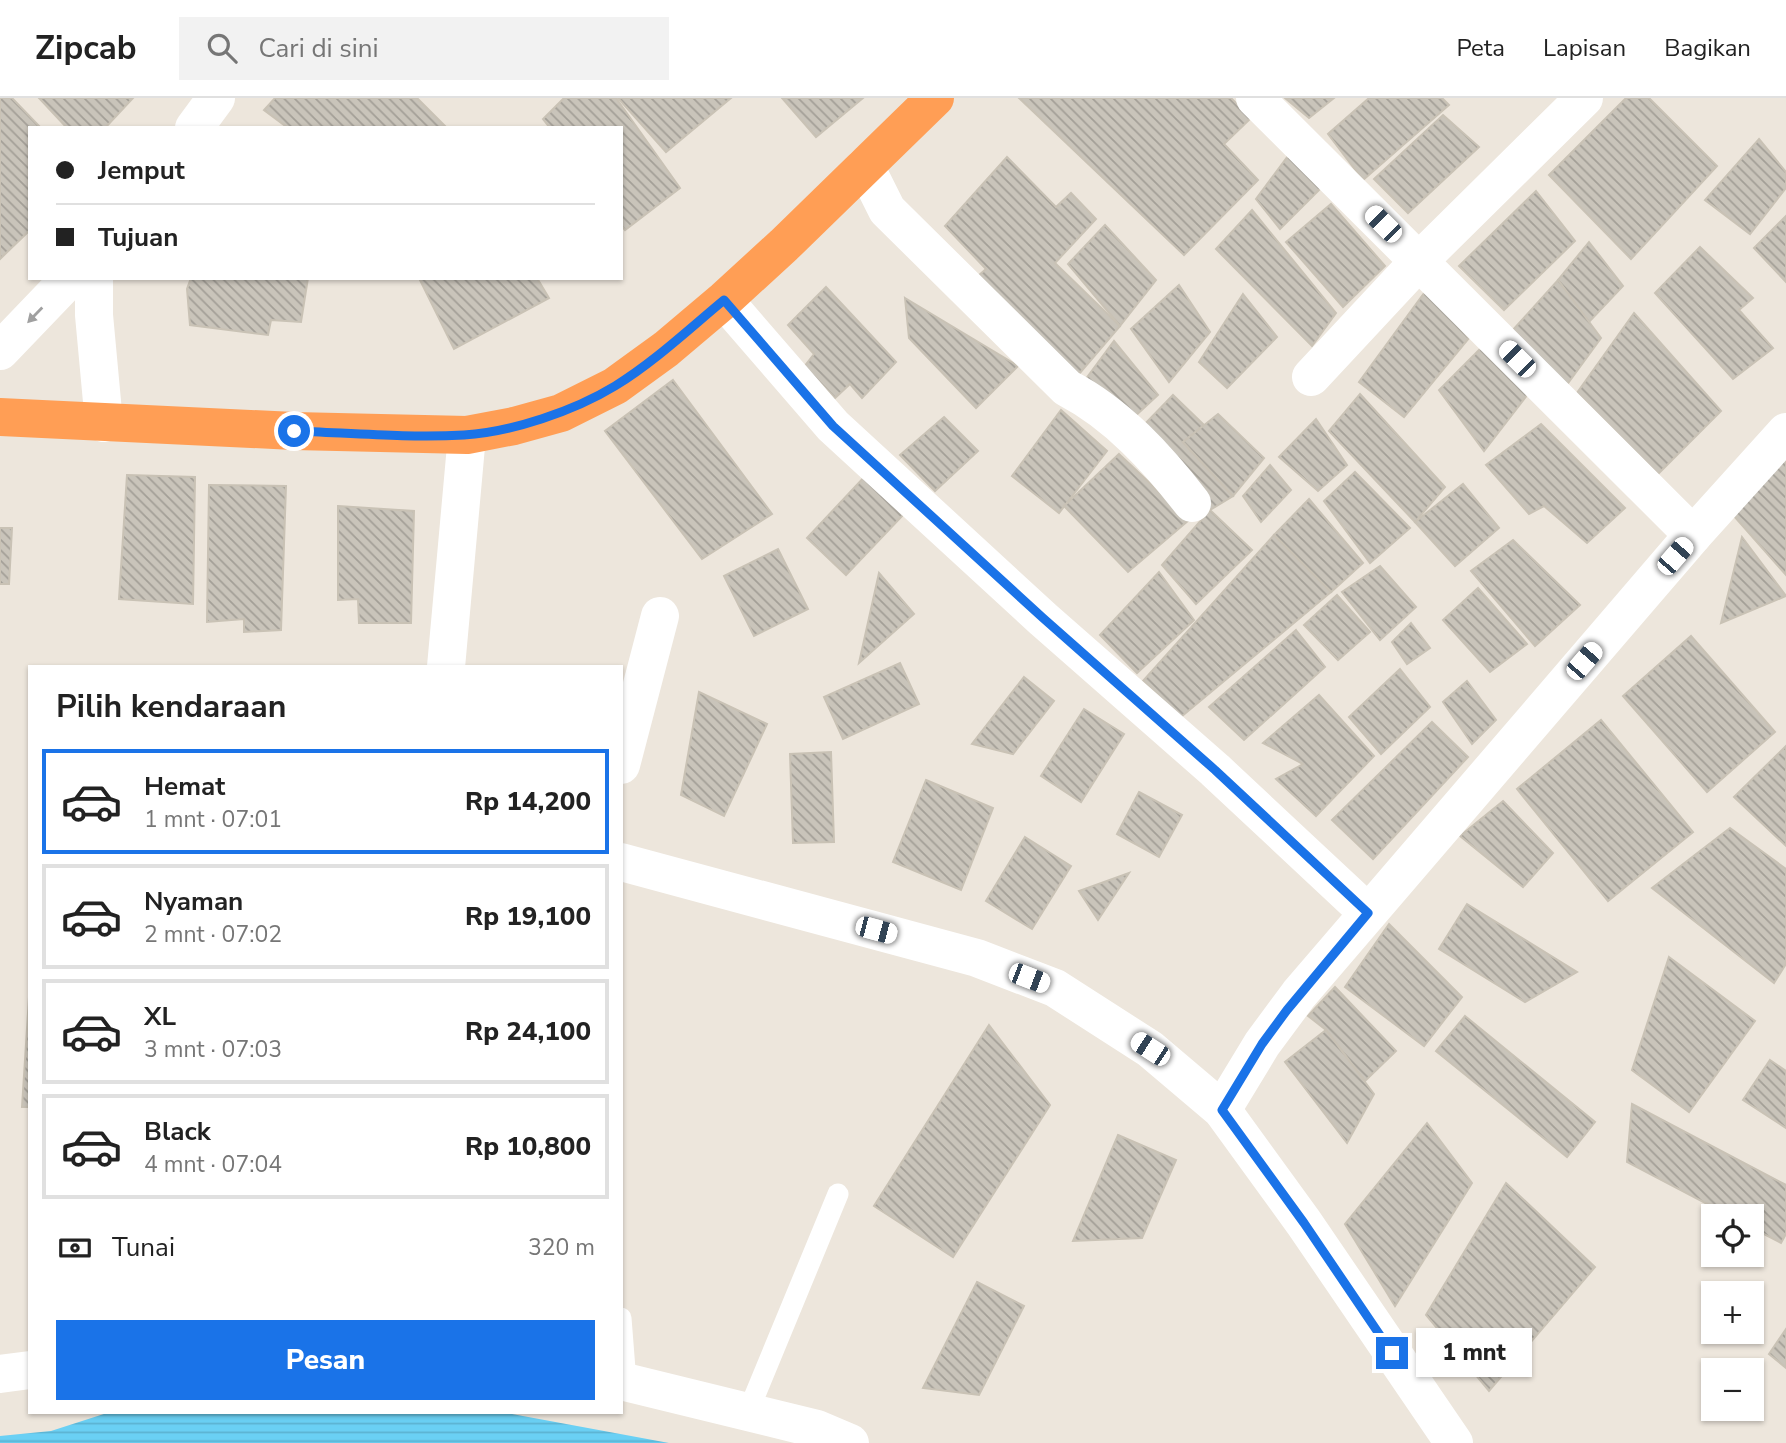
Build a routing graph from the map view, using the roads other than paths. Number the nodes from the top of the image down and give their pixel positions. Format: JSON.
{"nodes":[{"id":1,"x":216,"y":98,"type":"edge"},
{"id":2,"x":935,"y":98,"type":"edge"},
{"id":3,"x":1255,"y":98,"type":"edge"},
{"id":4,"x":1584,"y":98,"type":"edge"},
{"id":5,"x":195,"y":126,"type":"edge"},
{"id":6,"x":865,"y":166,"type":"junction"},
{"id":7,"x":1420,"y":261,"type":"junction"},
{"id":8,"x":68,"y":280,"type":"edge"},
{"id":9,"x":94,"y":280,"type":"edge"},
{"id":10,"x":724,"y":300,"type":"junction"},
{"id":11,"x":0,"y":351,"type":"edge"},
{"id":12,"x":1311,"y":377,"type":"dead end"},
{"id":13,"x":0,"y":417,"type":"edge"},
{"id":14,"x":104,"y":422,"type":"junction"},
{"id":15,"x":1786,"y":432,"type":"edge"},
{"id":16,"x":467,"y":435,"type":"junction"},
{"id":17,"x":1192,"y":503,"type":"dead end"},
{"id":18,"x":1693,"y":535,"type":"junction"},
{"id":19,"x":660,"y":616,"type":"dead end"},
{"id":20,"x":446,"y":665,"type":"edge"},
{"id":21,"x":623,"y":757,"type":"edge"},
{"id":22,"x":623,"y":863,"type":"edge"},
{"id":23,"x":1368,"y":913,"type":"junction"},
{"id":24,"x":1222,"y":1110,"type":"junction"},
{"id":25,"x":838,"y":1194,"type":"dead end"},
{"id":26,"x":623,"y":1361,"type":"edge"},
{"id":27,"x":28,"y":1370,"type":"edge"},
{"id":28,"x":0,"y":1374,"type":"edge"},
{"id":29,"x":624,"y":1382,"type":"edge"},
{"id":30,"x":748,"y":1412,"type":"junction"},
{"id":31,"x":850,"y":1443,"type":"edge"},
{"id":32,"x":1454,"y":1443,"type":"edge"}],
"edges":[{"from":1,"to":5,"type":"street"},
{"from":2,"to":6,"type":"highway"},
{"from":3,"to":7,"type":"street"},
{"from":4,"to":7,"type":"street"},
{"from":6,"to":10,"type":"highway"},
{"from":6,"to":17,"type":"street"},
{"from":7,"to":12,"type":"street"},
{"from":7,"to":18,"type":"street"},
{"from":8,"to":11,"type":"street","one_way":true},
{"from":9,"to":14,"type":"street"},
{"from":10,"to":16,"type":"highway"},
{"from":10,"to":23,"type":"street"},
{"from":13,"to":14,"type":"highway"},
{"from":14,"to":16,"type":"highway"},
{"from":15,"to":18,"type":"street"},
{"from":16,"to":20,"type":"street"},
{"from":18,"to":23,"type":"street"},
{"from":19,"to":21,"type":"street"},
{"from":22,"to":24,"type":"street"},
{"from":23,"to":24,"type":"street"},
{"from":24,"to":32,"type":"street"},
{"from":25,"to":30,"type":"lane"},
{"from":26,"to":29,"type":"lane"},
{"from":27,"to":28,"type":"street"},
{"from":29,"to":30,"type":"street"},
{"from":30,"to":31,"type":"street"}]}
